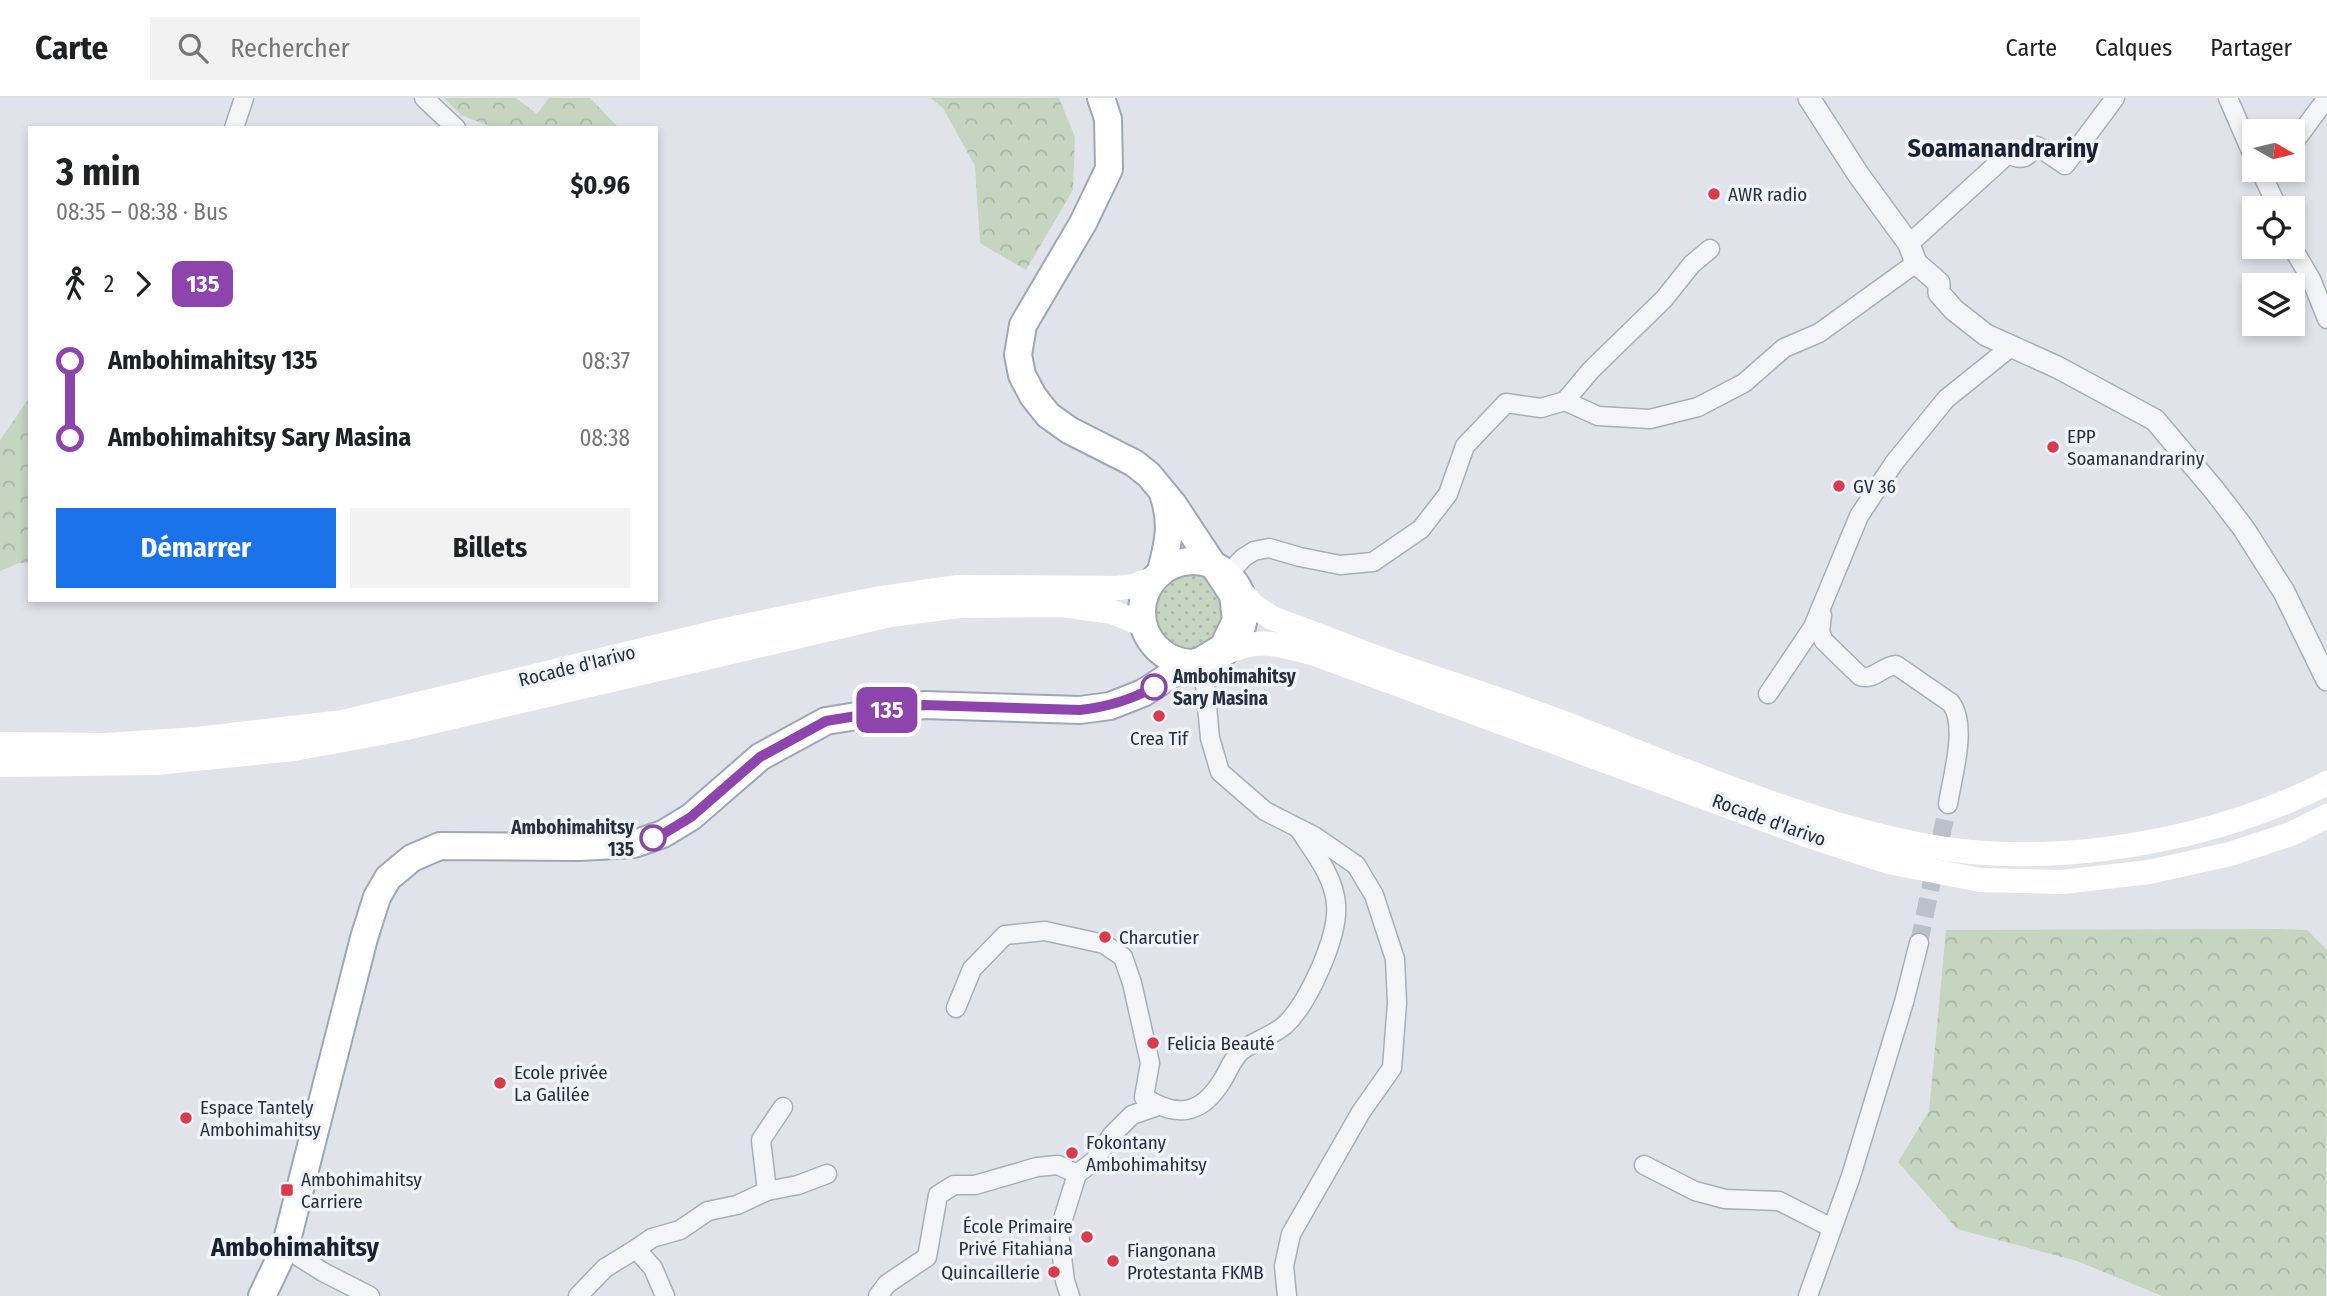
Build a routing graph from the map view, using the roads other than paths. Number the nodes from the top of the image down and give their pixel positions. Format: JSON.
{"nodes":[{"id":1,"x":244,"y":98,"type":"edge"},
{"id":2,"x":425,"y":98,"type":"edge"},
{"id":3,"x":1101,"y":98,"type":"edge"},
{"id":4,"x":1809,"y":98,"type":"edge"},
{"id":5,"x":2115,"y":98,"type":"edge"},
{"id":6,"x":2228,"y":98,"type":"edge"},
{"id":7,"x":2327,"y":98,"type":"edge"},
{"id":8,"x":235,"y":126,"type":"edge"},
{"id":9,"x":454,"y":126,"type":"edge"},
{"id":10,"x":2305,"y":128,"type":"edge"},
{"id":11,"x":2242,"y":130,"type":"edge"},
{"id":12,"x":1710,"y":249,"type":"dead end"},
{"id":13,"x":1913,"y":253,"type":"junction"},
{"id":14,"x":2299,"y":259,"type":"edge"},
{"id":15,"x":2327,"y":319,"type":"edge"},
{"id":16,"x":2012,"y":346,"type":"junction"},
{"id":17,"x":1564,"y":401,"type":"junction"},
{"id":18,"x":1163,"y":492,"type":"junction"},
{"id":19,"x":1157,"y":575,"type":"junction"},
{"id":20,"x":1226,"y":576,"type":"junction"},
{"id":21,"x":1825,"y":601,"type":"junction"},
{"id":22,"x":1146,"y":633,"type":"junction"},
{"id":23,"x":1205,"y":660,"type":"junction"},
{"id":24,"x":2327,"y":680,"type":"edge"},
{"id":25,"x":1768,"y":694,"type":"dead end"},
{"id":26,"x":1124,"y":701,"type":"junction"},
{"id":27,"x":0,"y":744,"type":"edge"},
{"id":28,"x":0,"y":765,"type":"edge"},
{"id":29,"x":2327,"y":783,"type":"edge"},
{"id":30,"x":1948,"y":804,"type":"tunnel mouth"},
{"id":31,"x":2327,"y":816,"type":"edge"},
{"id":32,"x":1298,"y":828,"type":"junction"},
{"id":33,"x":1919,"y":943,"type":"tunnel mouth"},
{"id":34,"x":956,"y":1008,"type":"dead end"},
{"id":35,"x":1158,"y":1106,"type":"junction"},
{"id":36,"x":783,"y":1107,"type":"dead end"},
{"id":37,"x":1644,"y":1165,"type":"dead end"},
{"id":38,"x":827,"y":1174,"type":"dead end"},
{"id":39,"x":1077,"y":1174,"type":"junction"},
{"id":40,"x":767,"y":1191,"type":"junction"},
{"id":41,"x":1832,"y":1228,"type":"junction"},
{"id":42,"x":285,"y":1248,"type":"junction"},
{"id":43,"x":636,"y":1249,"type":"junction"},
{"id":44,"x":262,"y":1296,"type":"edge"},
{"id":45,"x":370,"y":1296,"type":"edge"},
{"id":46,"x":578,"y":1296,"type":"edge"},
{"id":47,"x":666,"y":1296,"type":"edge"},
{"id":48,"x":877,"y":1296,"type":"edge"},
{"id":49,"x":1070,"y":1296,"type":"edge"},
{"id":50,"x":1287,"y":1296,"type":"edge"},
{"id":51,"x":1808,"y":1296,"type":"edge"}],
"edges":[{"from":1,"to":8,"type":"street"},
{"from":2,"to":9,"type":"street"},
{"from":3,"to":18,"type":"main road"},
{"from":4,"to":13,"type":"street"},
{"from":5,"to":13,"type":"street"},
{"from":6,"to":11,"type":"street"},
{"from":7,"to":10,"type":"street"},
{"from":12,"to":17,"type":"street"},
{"from":13,"to":16,"type":"street"},
{"from":13,"to":17,"type":"street"},
{"from":14,"to":15,"type":"street"},
{"from":16,"to":21,"type":"street"},
{"from":16,"to":24,"type":"street"},
{"from":17,"to":20,"type":"street"},
{"from":18,"to":19,"type":"main road"},
{"from":18,"to":20,"type":"main road"},
{"from":19,"to":20,"type":"main road"},
{"from":19,"to":22,"type":"main road"},
{"from":19,"to":27,"type":"main road","name":"Rocade d'Iarivo"},
{"from":20,"to":23,"type":"main road"},
{"from":20,"to":23,"type":"main road"},
{"from":20,"to":29,"type":"main road","name":"Rocade d'Iarivo"},
{"from":21,"to":25,"type":"street"},
{"from":21,"to":30,"type":"street"},
{"from":22,"to":23,"type":"main road"},
{"from":22,"to":26,"type":"main road"},
{"from":22,"to":28,"type":"main road","name":"Rocade d'Iarivo"},
{"from":23,"to":26,"type":"main road"},
{"from":23,"to":31,"type":"main road","name":"Rocade d'Iarivo"},
{"from":23,"to":32,"type":"street"},
{"from":26,"to":42,"type":"main road"},
{"from":32,"to":35,"type":"street"},
{"from":32,"to":50,"type":"street"},
{"from":33,"to":41,"type":"street"},
{"from":34,"to":35,"type":"street"},
{"from":35,"to":39,"type":"street"},
{"from":36,"to":40,"type":"street"},
{"from":37,"to":41,"type":"street"},
{"from":38,"to":40,"type":"street"},
{"from":39,"to":48,"type":"street"},
{"from":39,"to":49,"type":"street"},
{"from":40,"to":43,"type":"street"},
{"from":41,"to":51,"type":"street"},
{"from":42,"to":44,"type":"main road"},
{"from":42,"to":45,"type":"street"},
{"from":43,"to":46,"type":"street"},
{"from":43,"to":47,"type":"street"}]}
